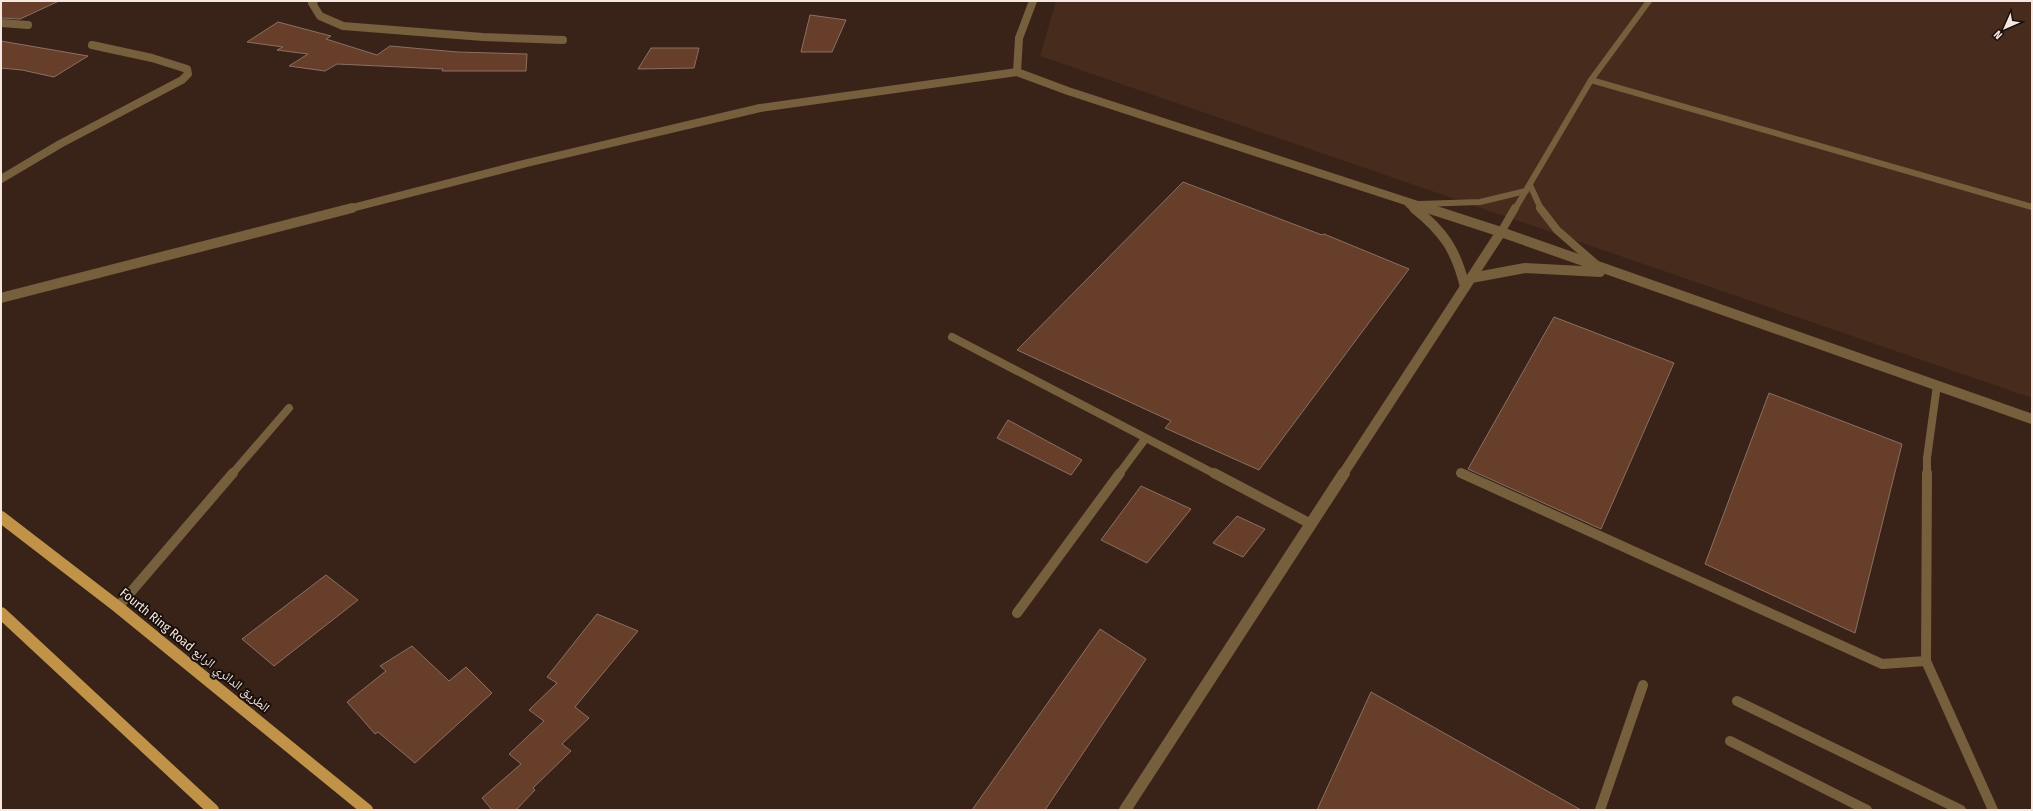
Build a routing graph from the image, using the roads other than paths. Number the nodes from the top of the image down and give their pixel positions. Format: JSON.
{"nodes":[{"id":1,"x":314,"y":1,"type":"edge"},
{"id":2,"x":1034,"y":1,"type":"edge"},
{"id":3,"x":1648,"y":1,"type":"edge"},
{"id":4,"x":1,"y":23,"type":"edge"},
{"id":5,"x":28,"y":25,"type":"dead end"},
{"id":6,"x":563,"y":40,"type":"dead end"},
{"id":7,"x":92,"y":45,"type":"dead end"},
{"id":8,"x":1017,"y":72,"type":"junction"},
{"id":9,"x":1591,"y":80,"type":"junction"},
{"id":10,"x":1,"y":179,"type":"edge"},
{"id":11,"x":1528,"y":188,"type":"junction"},
{"id":12,"x":1405,"y":201,"type":"junction"},
{"id":13,"x":1417,"y":204,"type":"junction"},
{"id":14,"x":2032,"y":208,"type":"edge"},
{"id":15,"x":1501,"y":232,"type":"junction"},
{"id":16,"x":1599,"y":267,"type":"junction"},
{"id":17,"x":1615,"y":273,"type":"junction"},
{"id":18,"x":1468,"y":283,"type":"junction"},
{"id":19,"x":1,"y":298,"type":"edge"},
{"id":20,"x":952,"y":337,"type":"dead end"},
{"id":21,"x":1937,"y":385,"type":"junction"},
{"id":22,"x":289,"y":408,"type":"dead end"},
{"id":23,"x":2032,"y":419,"type":"edge"},
{"id":24,"x":1145,"y":439,"type":"junction"},
{"id":25,"x":1461,"y":473,"type":"dead end"},
{"id":26,"x":1,"y":517,"type":"edge"},
{"id":27,"x":1311,"y":524,"type":"junction"},
{"id":28,"x":118,"y":607,"type":"junction"},
{"id":29,"x":1,"y":613,"type":"edge"},
{"id":30,"x":1017,"y":613,"type":"dead end"},
{"id":31,"x":1926,"y":661,"type":"junction"},
{"id":32,"x":1643,"y":685,"type":"dead end"},
{"id":33,"x":1737,"y":701,"type":"dead end"},
{"id":34,"x":1730,"y":741,"type":"dead end"},
{"id":35,"x":213,"y":810,"type":"edge"},
{"id":36,"x":367,"y":810,"type":"edge"},
{"id":37,"x":1125,"y":810,"type":"edge"},
{"id":38,"x":1600,"y":810,"type":"edge"},
{"id":39,"x":1867,"y":810,"type":"edge"},
{"id":40,"x":1961,"y":810,"type":"edge"},
{"id":41,"x":1993,"y":810,"type":"edge"}],
"edges":[{"from":1,"to":6,"type":"street"},
{"from":2,"to":8,"type":"street"},
{"from":3,"to":9,"type":"lane"},
{"from":4,"to":5,"type":"street"},
{"from":7,"to":10,"type":"street"},
{"from":8,"to":12,"type":"street"},
{"from":8,"to":19,"type":"street"},
{"from":9,"to":11,"type":"lane"},
{"from":9,"to":14,"type":"lane"},
{"from":11,"to":13,"type":"lane"},
{"from":11,"to":15,"type":"lane"},
{"from":11,"to":16,"type":"lane"},
{"from":12,"to":13,"type":"street"},
{"from":12,"to":18,"type":"street"},
{"from":13,"to":15,"type":"street"},
{"from":15,"to":16,"type":"street"},
{"from":15,"to":18,"type":"street"},
{"from":16,"to":17,"type":"street"},
{"from":17,"to":18,"type":"street"},
{"from":17,"to":21,"type":"street"},
{"from":18,"to":27,"type":"street"},
{"from":20,"to":24,"type":"lane"},
{"from":21,"to":23,"type":"street"},
{"from":21,"to":31,"type":"lane"},
{"from":22,"to":28,"type":"lane"},
{"from":24,"to":27,"type":"lane"},
{"from":24,"to":30,"type":"lane"},
{"from":25,"to":31,"type":"lane"},
{"from":26,"to":28,"type":"main road","name":"Fourth Ring Road الطريق الدائري الرابع"},
{"from":27,"to":37,"type":"street"},
{"from":28,"to":36,"type":"main road","name":"Fourth Ring Road الطريق الدائري الرابع"},
{"from":29,"to":35,"type":"main road"},
{"from":31,"to":41,"type":"lane"},
{"from":32,"to":38,"type":"lane"},
{"from":33,"to":40,"type":"lane"},
{"from":34,"to":39,"type":"lane"}]}
